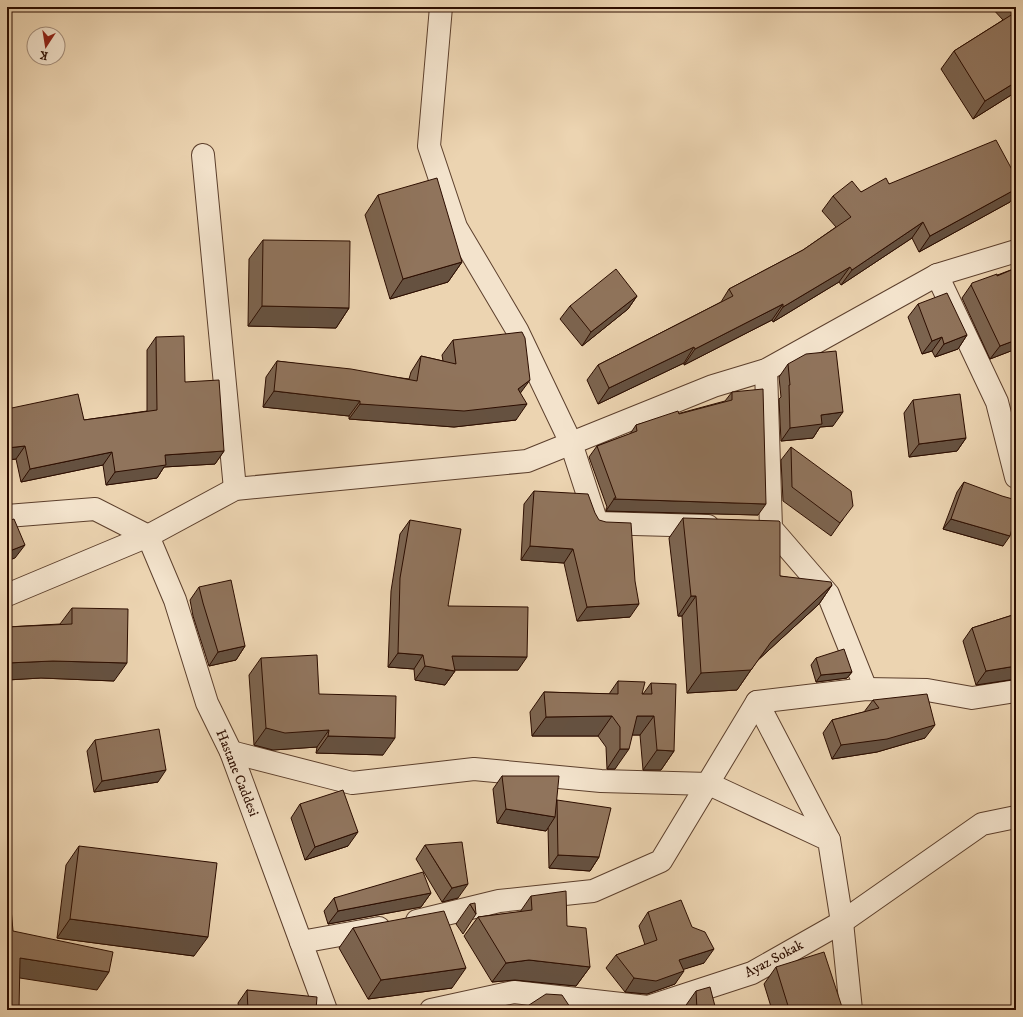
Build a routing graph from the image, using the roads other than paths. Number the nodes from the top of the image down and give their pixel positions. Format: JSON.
{"nodes":[{"id":1,"x":442,"y":7,"type":"edge"},
{"id":2,"x":203,"y":155,"type":"dead end"},
{"id":3,"x":1016,"y":250,"type":"edge"},
{"id":4,"x":936,"y":275,"type":"junction"},
{"id":5,"x":766,"y":370,"type":"junction"},
{"id":6,"x":571,"y":443,"type":"junction"},
{"id":7,"x":1016,"y":477,"type":"edge"},
{"id":8,"x":235,"y":489,"type":"junction"},
{"id":9,"x":7,"y":516,"type":"edge"},
{"id":10,"x":731,"y":527,"type":"edge"},
{"id":11,"x":148,"y":536,"type":"junction"},
{"id":12,"x":7,"y":595,"type":"edge"},
{"id":13,"x":866,"y":689,"type":"junction"},
{"id":14,"x":1016,"y":691,"type":"edge"},
{"id":15,"x":757,"y":702,"type":"junction"},
{"id":16,"x":231,"y":752,"type":"junction"},
{"id":17,"x":709,"y":784,"type":"junction"},
{"id":18,"x":1016,"y":817,"type":"edge"},
{"id":19,"x":829,"y":840,"type":"junction"},
{"id":20,"x":842,"y":922,"type":"junction"},
{"id":21,"x":301,"y":942,"type":"junction"},
{"id":22,"x":326,"y":1010,"type":"edge"},
{"id":23,"x":431,"y":1010,"type":"edge"},
{"id":24,"x":851,"y":1010,"type":"edge"}],
"edges":[{"from":1,"to":6,"type":"street"},
{"from":2,"to":8,"type":"street"},
{"from":3,"to":4,"type":"street"},
{"from":4,"to":5,"type":"street"},
{"from":4,"to":7,"type":"street"},
{"from":5,"to":6,"type":"street"},
{"from":5,"to":13,"type":"street"},
{"from":6,"to":8,"type":"street"},
{"from":6,"to":10,"type":"street"},
{"from":8,"to":11,"type":"street"},
{"from":9,"to":11,"type":"street"},
{"from":11,"to":12,"type":"street"},
{"from":11,"to":16,"type":"street","name":"Hastane Caddesi"},
{"from":13,"to":14,"type":"street"},
{"from":13,"to":15,"type":"street"},
{"from":15,"to":17,"type":"street"},
{"from":15,"to":19,"type":"street"},
{"from":16,"to":17,"type":"street"},
{"from":16,"to":21,"type":"street","name":"Hastane Caddesi"},
{"from":17,"to":19,"type":"street"},
{"from":17,"to":21,"type":"street"},
{"from":18,"to":20,"type":"street","name":"Ayaz Sokak"},
{"from":19,"to":20,"type":"street"},
{"from":20,"to":23,"type":"street","name":"Ayaz Sokak"},
{"from":20,"to":24,"type":"street"},
{"from":21,"to":22,"type":"street","name":"Hastane Caddesi"}]}
